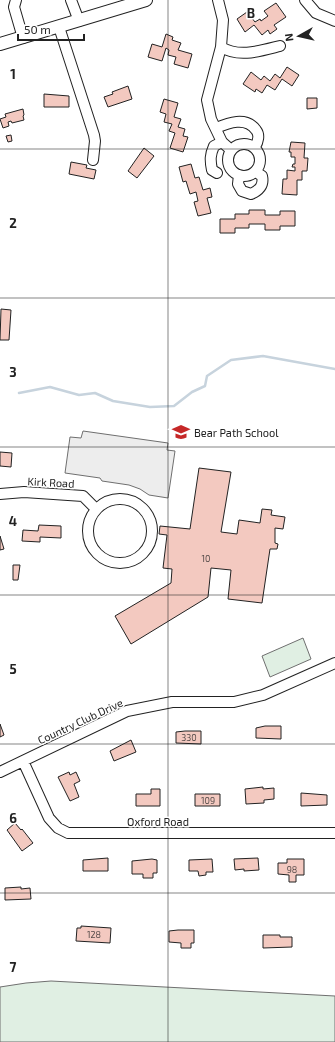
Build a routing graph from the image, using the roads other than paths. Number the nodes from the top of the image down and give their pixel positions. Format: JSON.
{"nodes":[{"id":1,"x":16,"y":0,"type":"edge"},
{"id":2,"x":71,"y":0,"type":"edge"},
{"id":3,"x":146,"y":0,"type":"edge"},
{"id":4,"x":218,"y":0,"type":"edge"},
{"id":5,"x":304,"y":0,"type":"edge"},
{"id":6,"x":79,"y":21,"type":"junction"},
{"id":7,"x":335,"y":21,"type":"edge"},
{"id":8,"x":59,"y":27,"type":"junction"},
{"id":9,"x":23,"y":38,"type":"junction"},
{"id":10,"x":0,"y":44,"type":"edge"},
{"id":11,"x":280,"y":46,"type":"dead end"},
{"id":12,"x":221,"y":47,"type":"junction"},
{"id":13,"x":216,"y":128,"type":"junction"},
{"id":14,"x":222,"y":142,"type":"junction"},
{"id":15,"x":254,"y":147,"type":"junction"},
{"id":16,"x":231,"y":150,"type":"junction"},
{"id":17,"x":93,"y":160,"type":"dead end"},
{"id":18,"x":256,"y":172,"type":"junction"},
{"id":19,"x":217,"y":173,"type":"dead end"},
{"id":20,"x":239,"y":175,"type":"junction"},
{"id":21,"x":0,"y":494,"type":"edge"},
{"id":22,"x":96,"y":509,"type":"junction"},
{"id":23,"x":335,"y":663,"type":"edge"},
{"id":24,"x":23,"y":761,"type":"junction"},
{"id":25,"x":0,"y":772,"type":"edge"},
{"id":26,"x":335,"y":833,"type":"edge"}],
"edges":[{"from":1,"to":9,"type":"street"},
{"from":2,"to":6,"type":"street"},
{"from":3,"to":6,"type":"main road"},
{"from":4,"to":12,"type":"street"},
{"from":5,"to":7,"type":"street"},
{"from":6,"to":8,"type":"main road"},
{"from":8,"to":9,"type":"main road"},
{"from":8,"to":17,"type":"street"},
{"from":9,"to":10,"type":"main road"},
{"from":11,"to":12,"type":"street"},
{"from":12,"to":13,"type":"street"},
{"from":13,"to":14,"type":"street"},
{"from":13,"to":15,"type":"street"},
{"from":14,"to":16,"type":"street"},
{"from":14,"to":19,"type":"street"},
{"from":15,"to":16,"type":"street"},
{"from":15,"to":18,"type":"street"},
{"from":16,"to":20,"type":"street"},
{"from":18,"to":20,"type":"street"},
{"from":18,"to":20,"type":"street"},
{"from":21,"to":22,"type":"street","name":"Kirk Road"},
{"from":22,"to":22,"type":"street"},
{"from":23,"to":24,"type":"street","name":"Country Club Drive"},
{"from":24,"to":25,"type":"street","name":"Country Club Drive"},
{"from":24,"to":26,"type":"street","name":"Oxford Road"}]}
